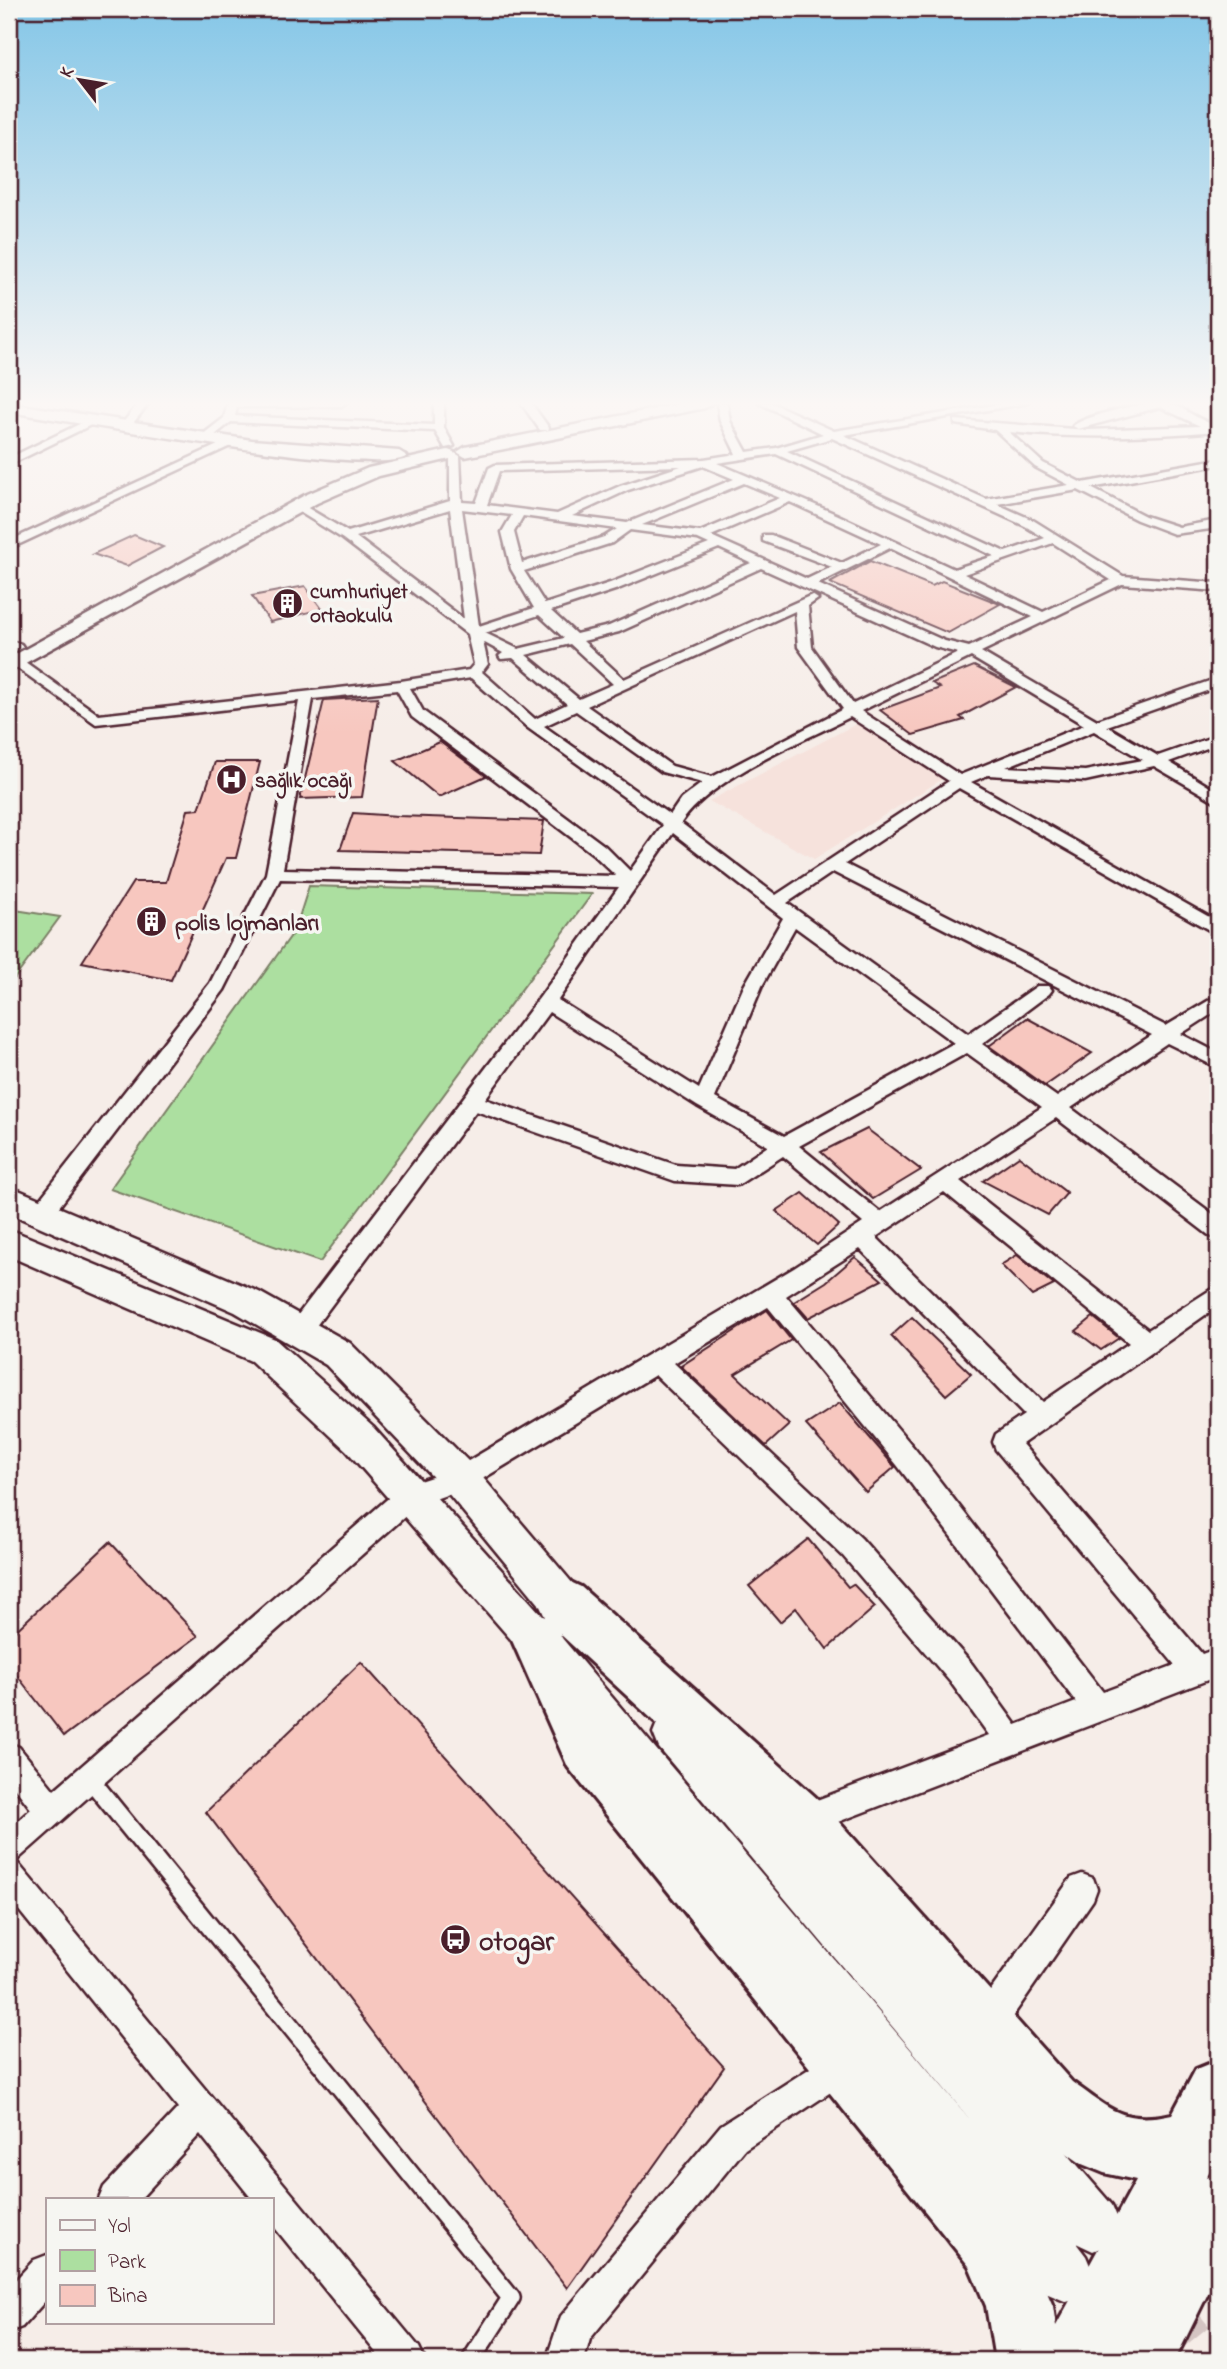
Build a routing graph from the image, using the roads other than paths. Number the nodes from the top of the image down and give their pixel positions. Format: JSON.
{"nodes":[{"id":1,"x":77,"y":514,"type":"edge"},
{"id":2,"x":270,"y":514,"type":"edge"},
{"id":3,"x":283,"y":514,"type":"edge"},
{"id":4,"x":310,"y":514,"type":"edge"},
{"id":5,"x":420,"y":514,"type":"edge"},
{"id":6,"x":455,"y":514,"type":"edge"},
{"id":7,"x":519,"y":514,"type":"edge"},
{"id":8,"x":532,"y":514,"type":"edge"},
{"id":9,"x":567,"y":514,"type":"edge"},
{"id":10,"x":659,"y":514,"type":"edge"},
{"id":11,"x":754,"y":514,"type":"edge"},
{"id":12,"x":824,"y":514,"type":"edge"},
{"id":13,"x":912,"y":514,"type":"edge"},
{"id":14,"x":1005,"y":514,"type":"edge"},
{"id":15,"x":1132,"y":514,"type":"edge"},
{"id":16,"x":559,"y":517,"type":"junction"},
{"id":17,"x":1218,"y":524,"type":"edge"},
{"id":18,"x":629,"y":526,"type":"junction"},
{"id":19,"x":347,"y":536,"type":"junction"},
{"id":20,"x":701,"y":536,"type":"junction"},
{"id":21,"x":767,"y":538,"type":"dead end"},
{"id":22,"x":1054,"y":539,"type":"junction"},
{"id":23,"x":719,"y":544,"type":"junction"},
{"id":24,"x":890,"y":544,"type":"junction"},
{"id":25,"x":9,"y":545,"type":"edge"},
{"id":26,"x":1004,"y":556,"type":"junction"},
{"id":27,"x":762,"y":563,"type":"junction"},
{"id":28,"x":842,"y":568,"type":"junction"},
{"id":29,"x":517,"y":569,"type":"junction"},
{"id":30,"x":953,"y":574,"type":"junction"},
{"id":31,"x":1120,"y":580,"type":"junction"},
{"id":32,"x":808,"y":584,"type":"junction"},
{"id":33,"x":1218,"y":587,"type":"edge"},
{"id":34,"x":828,"y":592,"type":"junction"},
{"id":35,"x":801,"y":604,"type":"junction"},
{"id":36,"x":541,"y":609,"type":"junction"},
{"id":37,"x":1044,"y":617,"type":"junction"},
{"id":38,"x":473,"y":632,"type":"junction"},
{"id":39,"x":572,"y":639,"type":"junction"},
{"id":40,"x":972,"y":652,"type":"junction"},
{"id":41,"x":515,"y":653,"type":"junction"},
{"id":42,"x":11,"y":655,"type":"edge"},
{"id":43,"x":477,"y":669,"type":"junction"},
{"id":44,"x":1218,"y":682,"type":"edge"},
{"id":45,"x":401,"y":685,"type":"junction"},
{"id":46,"x":622,"y":685,"type":"junction"},
{"id":47,"x":307,"y":694,"type":"junction"},
{"id":48,"x":577,"y":705,"type":"junction"},
{"id":49,"x":851,"y":711,"type":"junction"},
{"id":50,"x":533,"y":725,"type":"junction"},
{"id":51,"x":1096,"y":725,"type":"junction"},
{"id":52,"x":1218,"y":740,"type":"edge"},
{"id":53,"x":1157,"y":761,"type":"junction"},
{"id":54,"x":984,"y":771,"type":"junction"},
{"id":55,"x":960,"y":780,"type":"junction"},
{"id":56,"x":714,"y":782,"type":"junction"},
{"id":57,"x":1218,"y":798,"type":"edge"},
{"id":58,"x":672,"y":824,"type":"junction"},
{"id":59,"x":833,"y":865,"type":"junction"},
{"id":60,"x":274,"y":874,"type":"junction"},
{"id":61,"x":631,"y":882,"type":"junction"},
{"id":62,"x":775,"y":903,"type":"junction"},
{"id":63,"x":793,"y":916,"type":"junction"},
{"id":64,"x":1218,"y":929,"type":"edge"},
{"id":65,"x":1044,"y":990,"type":"dead end"},
{"id":66,"x":1218,"y":1001,"type":"edge"},
{"id":67,"x":547,"y":1002,"type":"junction"},
{"id":68,"x":1167,"y":1033,"type":"junction"},
{"id":69,"x":968,"y":1044,"type":"junction"},
{"id":70,"x":1218,"y":1061,"type":"edge"},
{"id":71,"x":704,"y":1101,"type":"junction"},
{"id":72,"x":471,"y":1102,"type":"junction"},
{"id":73,"x":1056,"y":1107,"type":"junction"},
{"id":74,"x":784,"y":1145,"type":"junction"},
{"id":75,"x":945,"y":1181,"type":"junction"},
{"id":76,"x":9,"y":1199,"type":"edge"},
{"id":77,"x":41,"y":1214,"type":"junction"},
{"id":78,"x":870,"y":1230,"type":"junction"},
{"id":79,"x":1218,"y":1230,"type":"edge"},
{"id":80,"x":9,"y":1242,"type":"edge"},
{"id":81,"x":771,"y":1294,"type":"junction"},
{"id":82,"x":1218,"y":1294,"type":"edge"},
{"id":83,"x":299,"y":1331,"type":"junction"},
{"id":84,"x":1147,"y":1343,"type":"junction"},
{"id":85,"x":657,"y":1362,"type":"junction"},
{"id":86,"x":1042,"y":1417,"type":"junction"},
{"id":87,"x":460,"y":1479,"type":"junction"},
{"id":88,"x":410,"y":1496,"type":"junction"},
{"id":89,"x":550,"y":1621,"type":"junction"},
{"id":90,"x":1207,"y":1666,"type":"edge"},
{"id":91,"x":1099,"y":1710,"type":"junction"},
{"id":92,"x":1012,"y":1743,"type":"junction"},
{"id":93,"x":9,"y":1757,"type":"edge"},
{"id":94,"x":89,"y":1779,"type":"junction"},
{"id":95,"x":52,"y":1812,"type":"junction"},
{"id":96,"x":802,"y":1821,"type":"junction"},
{"id":97,"x":9,"y":1849,"type":"edge"},
{"id":98,"x":9,"y":1874,"type":"edge"},
{"id":99,"x":1083,"y":1889,"type":"dead end"},
{"id":100,"x":984,"y":2029,"type":"junction"},
{"id":101,"x":844,"y":2063,"type":"junction"},
{"id":102,"x":200,"y":2109,"type":"junction"},
{"id":103,"x":1205,"y":2115,"type":"edge"},
{"id":104,"x":117,"y":2198,"type":"edge"},
{"id":105,"x":1218,"y":2205,"type":"edge"},
{"id":106,"x":1093,"y":2224,"type":"dead end"},
{"id":107,"x":46,"y":2274,"type":"edge"},
{"id":108,"x":1067,"y":2276,"type":"dead end"},
{"id":109,"x":9,"y":2314,"type":"edge"},
{"id":110,"x":406,"y":2360,"type":"edge"},
{"id":111,"x":471,"y":2360,"type":"edge"},
{"id":112,"x":565,"y":2360,"type":"edge"},
{"id":113,"x":1029,"y":2360,"type":"edge"},
{"id":114,"x":1075,"y":2360,"type":"edge"},
{"id":115,"x":1139,"y":2360,"type":"edge"}],
"edges":[{"from":1,"to":25,"type":"street"},
{"from":2,"to":42,"type":"main road"},
{"from":3,"to":42,"type":"main road"},
{"from":4,"to":19,"type":"street"},
{"from":5,"to":19,"type":"street"},
{"from":6,"to":38,"type":"street"},
{"from":7,"to":29,"type":"street"},
{"from":8,"to":16,"type":"street"},
{"from":9,"to":16,"type":"street"},
{"from":10,"to":18,"type":"street"},
{"from":11,"to":20,"type":"street"},
{"from":12,"to":24,"type":"street"},
{"from":13,"to":26,"type":"street"},
{"from":14,"to":22,"type":"street"},
{"from":15,"to":17,"type":"street"},
{"from":16,"to":18,"type":"street"},
{"from":18,"to":20,"type":"street"},
{"from":18,"to":29,"type":"street"},
{"from":19,"to":38,"type":"street"},
{"from":20,"to":23,"type":"street"},
{"from":21,"to":28,"type":"street"},
{"from":22,"to":26,"type":"street"},
{"from":22,"to":31,"type":"street"},
{"from":23,"to":27,"type":"street"},
{"from":23,"to":36,"type":"street"},
{"from":24,"to":28,"type":"street"},
{"from":24,"to":30,"type":"street"},
{"from":26,"to":30,"type":"street"},
{"from":27,"to":32,"type":"street"},
{"from":27,"to":39,"type":"street"},
{"from":28,"to":32,"type":"street"},
{"from":29,"to":36,"type":"street"},
{"from":30,"to":37,"type":"street"},
{"from":31,"to":33,"type":"street"},
{"from":31,"to":37,"type":"street"},
{"from":32,"to":34,"type":"street"},
{"from":34,"to":35,"type":"street"},
{"from":34,"to":40,"type":"street"},
{"from":35,"to":46,"type":"street"},
{"from":35,"to":49,"type":"street"},
{"from":36,"to":38,"type":"street"},
{"from":36,"to":39,"type":"street"},
{"from":37,"to":40,"type":"street"},
{"from":38,"to":41,"type":"street"},
{"from":38,"to":43,"type":"street"},
{"from":39,"to":41,"type":"street"},
{"from":39,"to":46,"type":"street"},
{"from":40,"to":49,"type":"street"},
{"from":40,"to":51,"type":"street"},
{"from":41,"to":43,"type":"street"},
{"from":41,"to":48,"type":"street"},
{"from":42,"to":47,"type":"street"},
{"from":43,"to":45,"type":"street"},
{"from":43,"to":50,"type":"street"},
{"from":44,"to":51,"type":"street"},
{"from":45,"to":47,"type":"street"},
{"from":45,"to":61,"type":"street"},
{"from":46,"to":48,"type":"street"},
{"from":47,"to":60,"type":"street"},
{"from":48,"to":50,"type":"street"},
{"from":48,"to":56,"type":"street"},
{"from":49,"to":55,"type":"street"},
{"from":49,"to":56,"type":"street"},
{"from":50,"to":58,"type":"street"},
{"from":51,"to":53,"type":"street"},
{"from":51,"to":54,"type":"street"},
{"from":52,"to":53,"type":"street"},
{"from":53,"to":54,"type":"street"},
{"from":53,"to":57,"type":"street"},
{"from":54,"to":55,"type":"street"},
{"from":55,"to":59,"type":"street"},
{"from":55,"to":64,"type":"street"},
{"from":56,"to":58,"type":"street"},
{"from":58,"to":61,"type":"street"},
{"from":58,"to":62,"type":"street"},
{"from":59,"to":62,"type":"street"},
{"from":59,"to":68,"type":"street"},
{"from":60,"to":61,"type":"street"},
{"from":60,"to":77,"type":"street"},
{"from":61,"to":67,"type":"street"},
{"from":62,"to":63,"type":"street"},
{"from":63,"to":69,"type":"street"},
{"from":63,"to":71,"type":"street"},
{"from":65,"to":69,"type":"street"},
{"from":66,"to":68,"type":"street"},
{"from":67,"to":71,"type":"street"},
{"from":67,"to":72,"type":"street"},
{"from":68,"to":70,"type":"street"},
{"from":68,"to":73,"type":"street"},
{"from":69,"to":73,"type":"street"},
{"from":69,"to":74,"type":"street"},
{"from":71,"to":74,"type":"street"},
{"from":72,"to":74,"type":"street"},
{"from":72,"to":83,"type":"street"},
{"from":73,"to":75,"type":"street"},
{"from":73,"to":79,"type":"street"},
{"from":74,"to":78,"type":"street"},
{"from":75,"to":78,"type":"street"},
{"from":75,"to":84,"type":"street"},
{"from":76,"to":77,"type":"main road"},
{"from":77,"to":83,"type":"main road"},
{"from":78,"to":81,"type":"street"},
{"from":78,"to":86,"type":"street"},
{"from":80,"to":88,"type":"main road"},
{"from":81,"to":85,"type":"street"},
{"from":81,"to":91,"type":"street"},
{"from":82,"to":84,"type":"street"},
{"from":83,"to":87,"type":"main road"},
{"from":84,"to":86,"type":"street"},
{"from":85,"to":87,"type":"street"},
{"from":85,"to":92,"type":"street"},
{"from":86,"to":90,"type":"street"},
{"from":87,"to":88,"type":"street"},
{"from":87,"to":89,"type":"main road"},
{"from":88,"to":89,"type":"main road"},
{"from":88,"to":94,"type":"street"},
{"from":89,"to":96,"type":"highway"},
{"from":89,"to":101,"type":"highway"},
{"from":89,"to":106,"type":"main road"},
{"from":89,"to":108,"type":"main road"},
{"from":90,"to":91,"type":"street"},
{"from":91,"to":92,"type":"street"},
{"from":92,"to":96,"type":"street"},
{"from":93,"to":95,"type":"street"},
{"from":94,"to":95,"type":"street"},
{"from":94,"to":111,"type":"lane"},
{"from":95,"to":97,"type":"street"},
{"from":96,"to":100,"type":"highway"},
{"from":98,"to":102,"type":"street"},
{"from":99,"to":100,"type":"street"},
{"from":100,"to":103,"type":"highway"},
{"from":101,"to":112,"type":"street"},
{"from":101,"to":113,"type":"highway"},
{"from":102,"to":104,"type":"street"},
{"from":102,"to":110,"type":"street"},
{"from":103,"to":114,"type":"highway"},
{"from":105,"to":115,"type":"highway"},
{"from":107,"to":109,"type":"street"}]}
